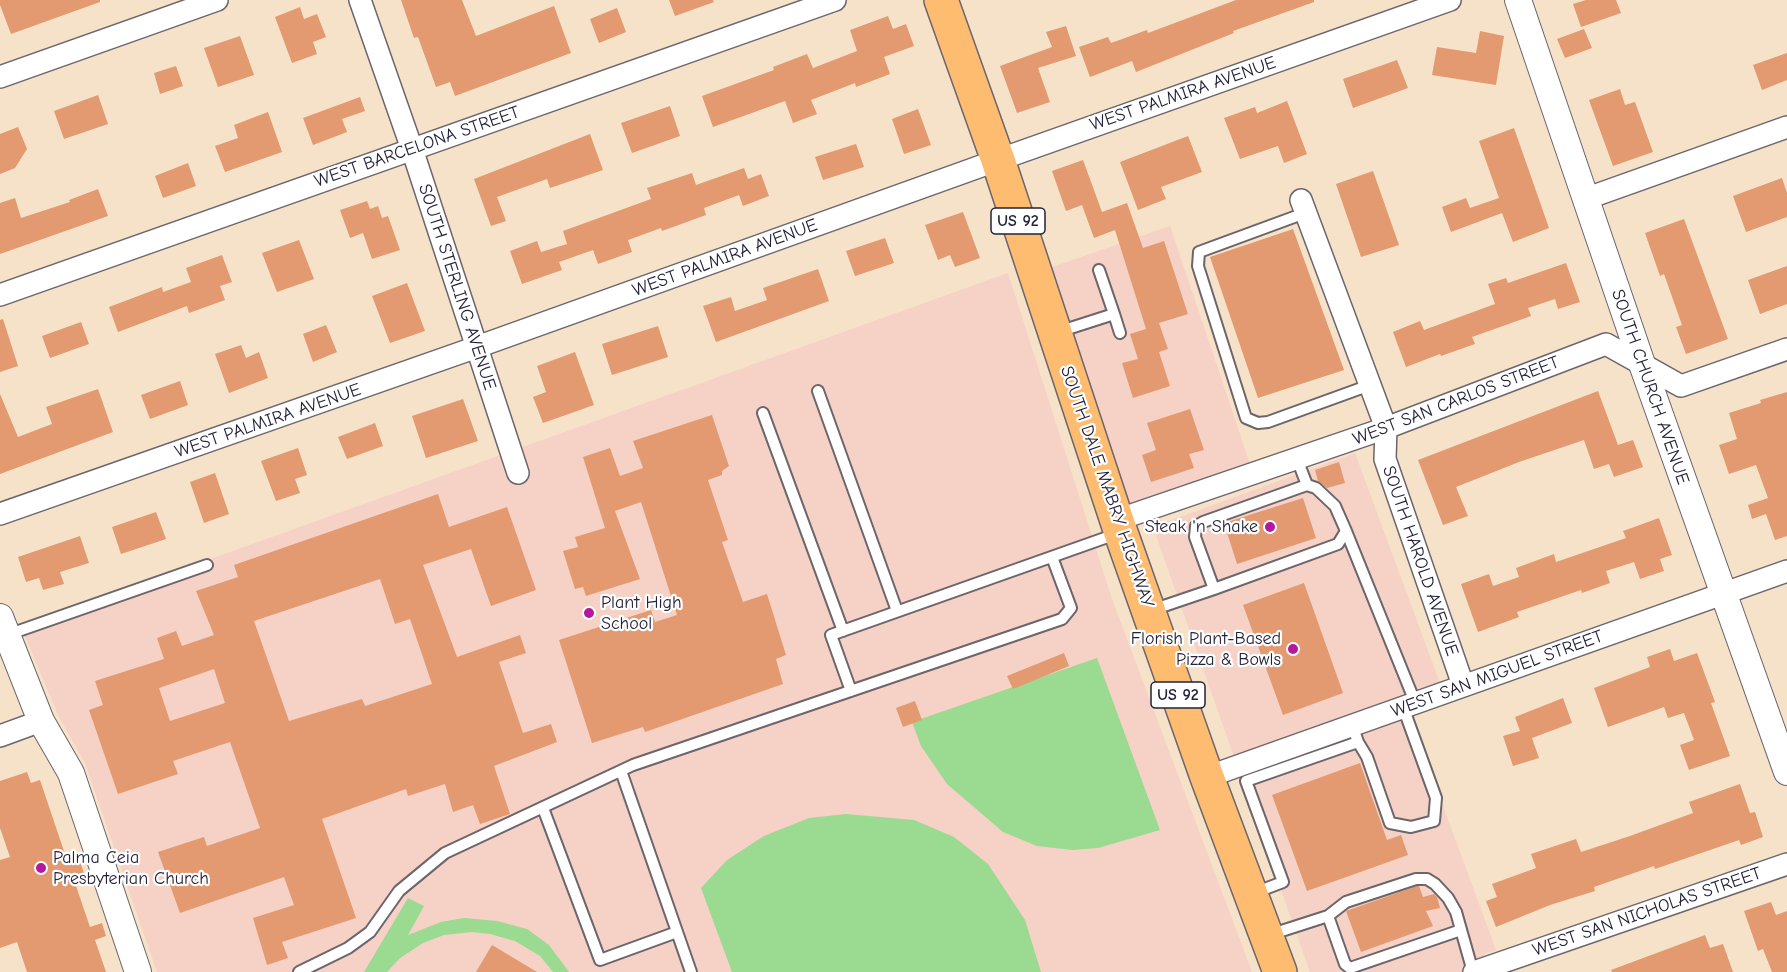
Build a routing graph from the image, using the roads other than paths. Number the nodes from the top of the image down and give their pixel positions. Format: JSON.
{"nodes":[{"id":1,"x":217,"y":0,"type":"edge"},
{"id":2,"x":360,"y":0,"type":"edge"},
{"id":3,"x":835,"y":0,"type":"edge"},
{"id":4,"x":942,"y":0,"type":"edge"},
{"id":5,"x":1450,"y":0,"type":"edge"},
{"id":6,"x":1518,"y":0,"type":"edge"},
{"id":7,"x":0,"y":77,"type":"edge"},
{"id":8,"x":1787,"y":127,"type":"edge"},
{"id":9,"x":412,"y":149,"type":"junction"},
{"id":10,"x":998,"y":160,"type":"junction"},
{"id":11,"x":1585,"y":199,"type":"junction"},
{"id":12,"x":1303,"y":206,"type":"joint"},
{"id":13,"x":1099,"y":270,"type":"dead end"},
{"id":14,"x":0,"y":295,"type":"edge"},
{"id":15,"x":1114,"y":314,"type":"junction"},
{"id":16,"x":1055,"y":333,"type":"junction"},
{"id":17,"x":1120,"y":333,"type":"dead end"},
{"id":18,"x":477,"y":347,"type":"junction"},
{"id":19,"x":1787,"y":349,"type":"edge"},
{"id":20,"x":1642,"y":364,"type":"junction"},
{"id":21,"x":1370,"y":385,"type":"junction"},
{"id":22,"x":818,"y":392,"type":"dead end"},
{"id":23,"x":763,"y":413,"type":"dead end"},
{"id":24,"x":1386,"y":428,"type":"junction"},
{"id":25,"x":1298,"y":459,"type":"junction"},
{"id":26,"x":518,"y":472,"type":"dead end"},
{"id":27,"x":1306,"y":485,"type":"junction"},
{"id":28,"x":0,"y":514,"type":"edge"},
{"id":29,"x":1119,"y":526,"type":"junction"},
{"id":30,"x":1346,"y":531,"type":"junction"},
{"id":31,"x":1052,"y":557,"type":"junction"},
{"id":32,"x":207,"y":566,"type":"dead end"},
{"id":33,"x":1787,"y":572,"type":"edge"},
{"id":34,"x":1214,"y":589,"type":"junction"},
{"id":35,"x":1724,"y":594,"type":"junction"},
{"id":36,"x":897,"y":611,"type":"junction"},
{"id":37,"x":1149,"y":611,"type":"junction"},
{"id":38,"x":4,"y":626,"type":"edge"},
{"id":39,"x":843,"y":631,"type":"junction"},
{"id":40,"x":1463,"y":685,"type":"junction"},
{"id":41,"x":851,"y":691,"type":"junction"},
{"id":42,"x":1409,"y":704,"type":"junction"},
{"id":43,"x":41,"y":721,"type":"junction"},
{"id":44,"x":1355,"y":734,"type":"junction"},
{"id":45,"x":0,"y":736,"type":"edge"},
{"id":46,"x":621,"y":771,"type":"junction"},
{"id":47,"x":1787,"y":772,"type":"edge"},
{"id":48,"x":1207,"y":777,"type":"junction"},
{"id":49,"x":543,"y":808,"type":"junction"},
{"id":50,"x":1787,"y":864,"type":"edge"},
{"id":51,"x":1250,"y":894,"type":"junction"},
{"id":52,"x":1328,"y":916,"type":"junction"},
{"id":53,"x":1461,"y":930,"type":"junction"},
{"id":54,"x":677,"y":932,"type":"junction"},
{"id":55,"x":1266,"y":936,"type":"junction"},
{"id":56,"x":138,"y":972,"type":"edge"},
{"id":57,"x":298,"y":972,"type":"edge"},
{"id":58,"x":691,"y":972,"type":"edge"},
{"id":59,"x":1280,"y":972,"type":"edge"},
{"id":60,"x":1474,"y":972,"type":"edge"}],
"edges":[{"from":1,"to":7,"type":"street"},
{"from":2,"to":9,"type":"street","name":"SOUTH STERLING AVENUE"},
{"from":3,"to":9,"type":"street","name":"WEST BARCELONA STREET"},
{"from":4,"to":10,"type":"main road","name":"SOUTH DALE MABRY HIGHWAY","number":"US 92"},
{"from":5,"to":10,"type":"street","name":"WEST PALMIRA AVENUE"},
{"from":6,"to":11,"type":"street","name":"SOUTH CHURCH AVENUE"},
{"from":8,"to":11,"type":"street"},
{"from":9,"to":14,"type":"street","name":"WEST BARCELONA STREET"},
{"from":9,"to":18,"type":"street","name":"SOUTH STERLING AVENUE"},
{"from":10,"to":16,"type":"main road","name":"SOUTH DALE MABRY HIGHWAY","number":"US 92"},
{"from":10,"to":18,"type":"street","name":"WEST PALMIRA AVENUE"},
{"from":11,"to":20,"type":"street","name":"SOUTH CHURCH AVENUE"},
{"from":12,"to":21,"type":"street","name":"SOUTH HAROLD AVENUE"},
{"from":12,"to":21,"type":"lane"},
{"from":13,"to":15,"type":"lane"},
{"from":15,"to":16,"type":"lane"},
{"from":15,"to":17,"type":"lane"},
{"from":16,"to":29,"type":"main road","name":"SOUTH DALE MABRY HIGHWAY","number":"US 92"},
{"from":18,"to":26,"type":"street","name":"SOUTH STERLING AVENUE"},
{"from":18,"to":28,"type":"street","name":"WEST PALMIRA AVENUE"},
{"from":19,"to":20,"type":"street","name":"WEST SAN CARLOS STREET"},
{"from":20,"to":24,"type":"street","name":"WEST SAN CARLOS STREET"},
{"from":20,"to":35,"type":"street","name":"SOUTH CHURCH AVENUE"},
{"from":21,"to":24,"type":"street","name":"SOUTH HAROLD AVENUE"},
{"from":22,"to":36,"type":"lane"},
{"from":23,"to":39,"type":"lane"},
{"from":24,"to":25,"type":"street","name":"WEST SAN CARLOS STREET"},
{"from":24,"to":40,"type":"street","name":"SOUTH HAROLD AVENUE"},
{"from":25,"to":27,"type":"lane"},
{"from":25,"to":29,"type":"street","name":"WEST SAN CARLOS STREET"},
{"from":27,"to":30,"type":"lane"},
{"from":27,"to":34,"type":"lane"},
{"from":29,"to":31,"type":"lane"},
{"from":29,"to":37,"type":"main road","name":"SOUTH DALE MABRY HIGHWAY","number":"US 92"},
{"from":30,"to":34,"type":"lane"},
{"from":30,"to":42,"type":"lane"},
{"from":31,"to":36,"type":"lane"},
{"from":31,"to":41,"type":"lane"},
{"from":32,"to":38,"type":"lane"},
{"from":33,"to":35,"type":"street","name":"WEST SAN MIGUEL STREET"},
{"from":34,"to":37,"type":"lane"},
{"from":35,"to":40,"type":"street","name":"WEST SAN MIGUEL STREET"},
{"from":35,"to":47,"type":"street","name":"SOUTH CHURCH AVENUE"},
{"from":36,"to":39,"type":"lane"},
{"from":37,"to":48,"type":"main road","name":"SOUTH DALE MABRY HIGHWAY","number":"US 92"},
{"from":38,"to":43,"type":"street"},
{"from":39,"to":41,"type":"lane"},
{"from":40,"to":42,"type":"street","name":"WEST SAN MIGUEL STREET"},
{"from":41,"to":46,"type":"lane"},
{"from":42,"to":44,"type":"street","name":"WEST SAN MIGUEL STREET"},
{"from":42,"to":44,"type":"lane"},
{"from":43,"to":45,"type":"street"},
{"from":43,"to":56,"type":"street"},
{"from":44,"to":48,"type":"street","name":"WEST SAN MIGUEL STREET"},
{"from":44,"to":51,"type":"lane"},
{"from":46,"to":49,"type":"lane"},
{"from":46,"to":54,"type":"lane"},
{"from":48,"to":51,"type":"main road","name":"SOUTH DALE MABRY HIGHWAY","number":"US 92"},
{"from":49,"to":54,"type":"lane"},
{"from":49,"to":57,"type":"lane"},
{"from":50,"to":60,"type":"street","name":"WEST SAN NICHOLAS STREET"},
{"from":51,"to":55,"type":"main road","name":"SOUTH DALE MABRY HIGHWAY","number":"US 92"},
{"from":52,"to":53,"type":"lane"},
{"from":52,"to":53,"type":"lane"},
{"from":52,"to":55,"type":"lane"},
{"from":53,"to":60,"type":"lane"},
{"from":54,"to":58,"type":"lane"},
{"from":55,"to":59,"type":"main road","name":"SOUTH DALE MABRY HIGHWAY","number":"US 92"}]}
